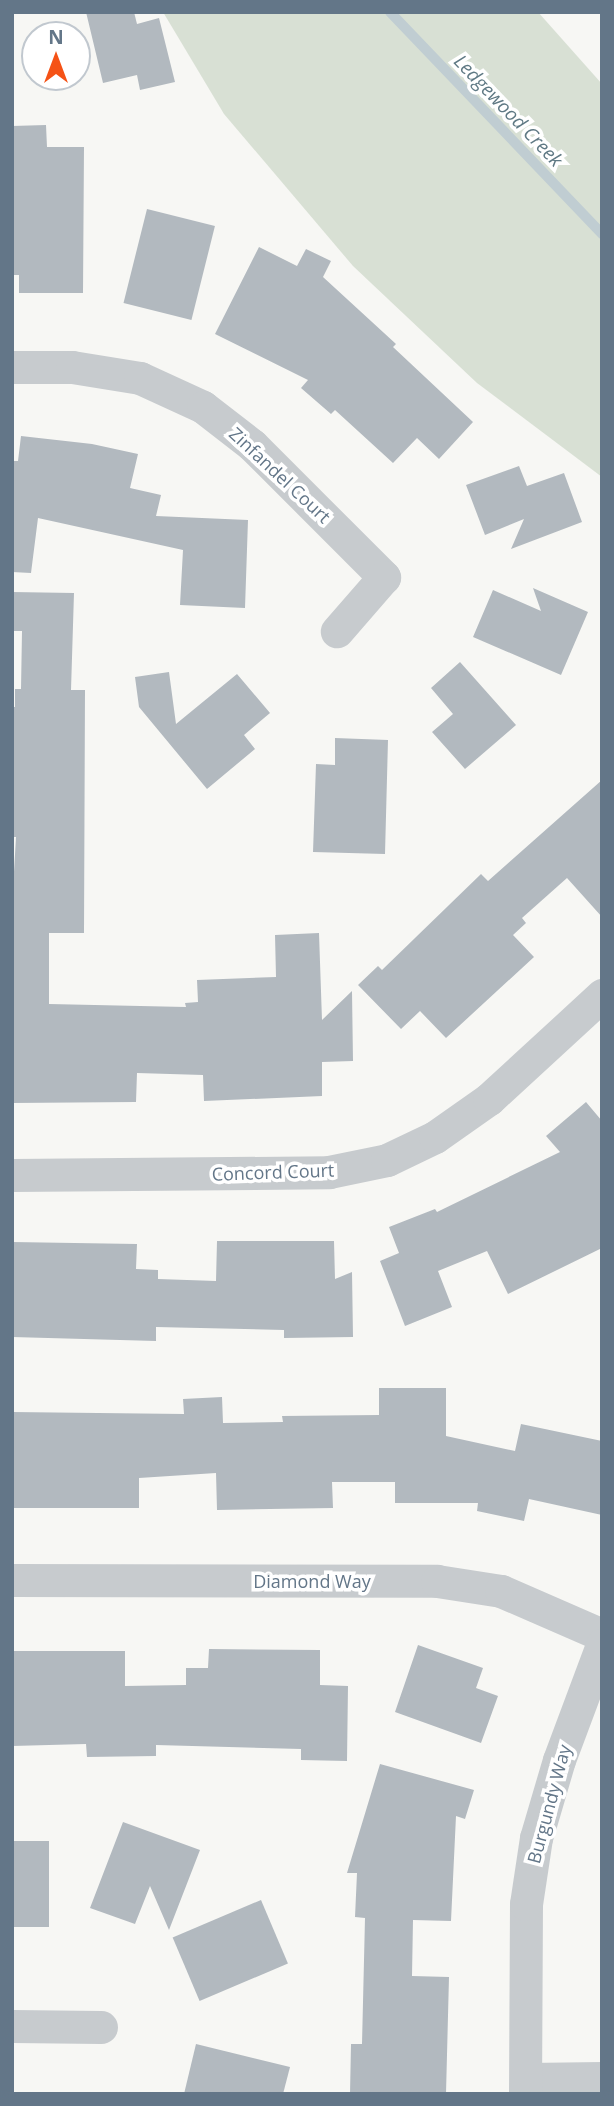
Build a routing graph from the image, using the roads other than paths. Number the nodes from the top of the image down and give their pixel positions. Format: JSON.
{"nodes":[{"id":1,"x":12,"y":367,"type":"edge"},
{"id":2,"x":337,"y":631,"type":"dead end"},
{"id":3,"x":602,"y":995,"type":"edge"},
{"id":4,"x":12,"y":1175,"type":"edge"},
{"id":5,"x":12,"y":1580,"type":"edge"},
{"id":6,"x":602,"y":1635,"type":"edge"},
{"id":7,"x":602,"y":1645,"type":"edge"},
{"id":8,"x":12,"y":2025,"type":"edge"},
{"id":9,"x":101,"y":2027,"type":"dead end"},
{"id":10,"x":602,"y":2078,"type":"edge"},
{"id":11,"x":526,"y":2086,"type":"edge"}],
"edges":[{"from":1,"to":2,"type":"street","name":"Zinfandel Court"},
{"from":3,"to":4,"type":"street","name":"Concord Court"},
{"from":5,"to":6,"type":"street","name":"Diamond Way"},
{"from":7,"to":11,"type":"street","name":"Burgundy Way"},
{"from":8,"to":9,"type":"street"},
{"from":10,"to":11,"type":"street"}]}
